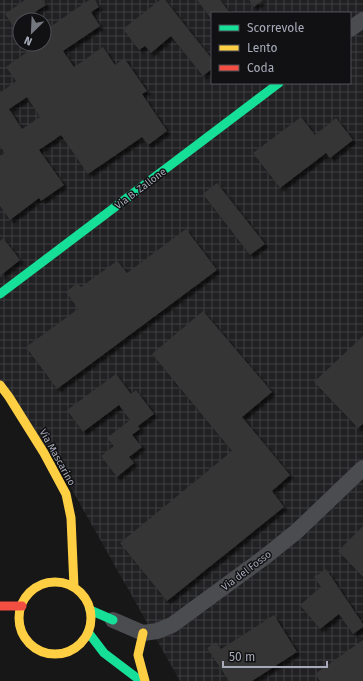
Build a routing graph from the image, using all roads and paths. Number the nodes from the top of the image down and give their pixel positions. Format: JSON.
{"nodes":[{"id":1,"x":363,"y":20,"type":"edge"},
{"id":2,"x":351,"y":28,"type":"edge"},
{"id":3,"x":278,"y":84,"type":"edge"},
{"id":4,"x":0,"y":294,"type":"edge"},
{"id":5,"x":0,"y":385,"type":"edge"},
{"id":6,"x":363,"y":468,"type":"edge"},
{"id":7,"x":73,"y":548,"type":"junction"},
{"id":8,"x":60,"y":575,"type":"junction"},
{"id":9,"x":74,"y":588,"type":"junction"},
{"id":10,"x":0,"y":606,"type":"edge"},
{"id":11,"x":22,"y":606,"type":"junction"},
{"id":12,"x":90,"y":610,"type":"junction"},
{"id":13,"x":113,"y":620,"type":"junction"},
{"id":14,"x":89,"y":628,"type":"junction"},
{"id":15,"x":143,"y":633,"type":"junction"},
{"id":16,"x":78,"y":646,"type":"junction"},
{"id":17,"x":104,"y":653,"type":"junction"},
{"id":18,"x":142,"y":681,"type":"edge"},
{"id":19,"x":145,"y":681,"type":"edge"}],
"edges":[{"from":1,"to":2,"type":"street"},
{"from":3,"to":4,"type":"street","name":"Via B. Zallone"},
{"from":5,"to":7,"type":"street","name":"Via Mascarino"},
{"from":6,"to":15,"type":"street","name":"Via del Fosso"},
{"from":7,"to":8,"type":"street"},
{"from":7,"to":9,"type":"street","name":"Via Mascarino"},
{"from":8,"to":9,"type":"street"},
{"from":8,"to":11,"type":"street"},
{"from":9,"to":12,"type":"street"},
{"from":10,"to":11,"type":"street"},
{"from":11,"to":16,"type":"street"},
{"from":12,"to":13,"type":"street"},
{"from":12,"to":14,"type":"street"},
{"from":13,"to":14,"type":"street"},
{"from":13,"to":15,"type":"street"},
{"from":14,"to":16,"type":"street"},
{"from":14,"to":17,"type":"street"},
{"from":15,"to":19,"type":"street"},
{"from":16,"to":17,"type":"street"},
{"from":17,"to":18,"type":"street"}]}
